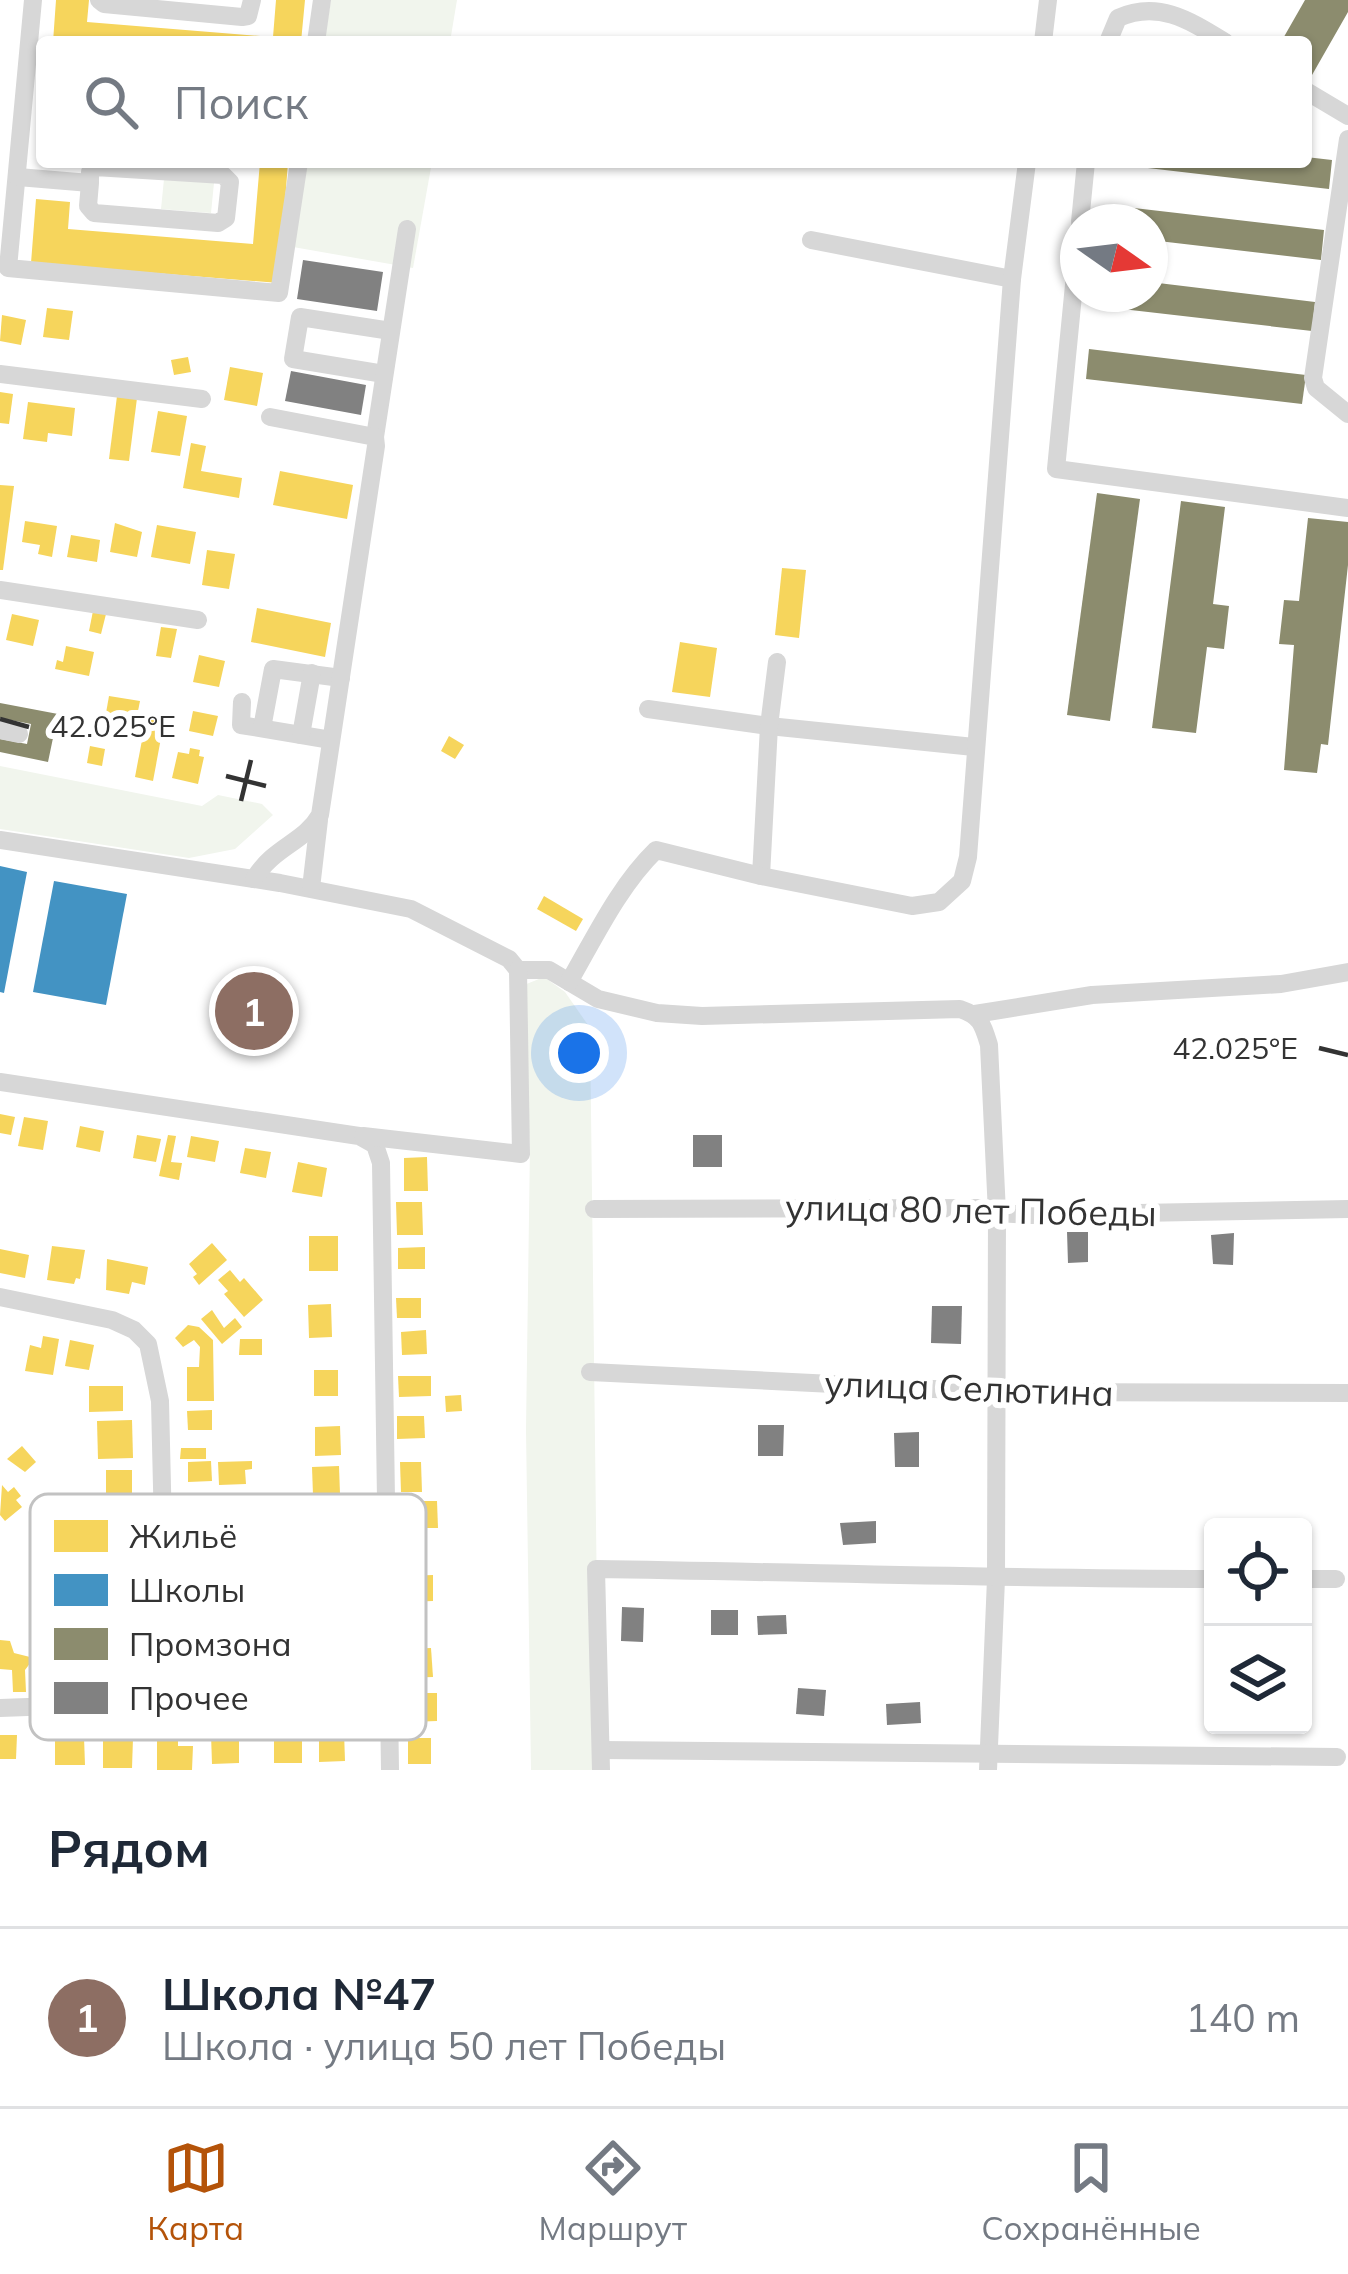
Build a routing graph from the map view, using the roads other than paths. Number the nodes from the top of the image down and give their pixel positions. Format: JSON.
{"nodes":[{"id":1,"x":33,"y":0,"type":"edge"},
{"id":2,"x":99,"y":0,"type":"edge"},
{"id":3,"x":252,"y":0,"type":"edge"},
{"id":4,"x":322,"y":0,"type":"edge"},
{"id":5,"x":1048,"y":0,"type":"edge"},
{"id":6,"x":317,"y":36,"type":"edge"},
{"id":7,"x":1044,"y":36,"type":"edge"},
{"id":8,"x":1110,"y":36,"type":"edge"},
{"id":9,"x":1215,"y":36,"type":"edge"},
{"id":10,"x":34,"y":72,"type":"edge"},
{"id":11,"x":1312,"y":95,"type":"edge"},
{"id":12,"x":1348,"y":116,"type":"edge"},
{"id":13,"x":1348,"y":140,"type":"edge"},
{"id":14,"x":94,"y":168,"type":"edge"},
{"id":15,"x":111,"y":168,"type":"edge"},
{"id":16,"x":297,"y":168,"type":"edge"},
{"id":17,"x":1026,"y":168,"type":"edge"},
{"id":18,"x":1085,"y":168,"type":"edge"},
{"id":19,"x":18,"y":177,"type":"junction"},
{"id":20,"x":90,"y":183,"type":"junction"},
{"id":21,"x":1082,"y":204,"type":"edge"},
{"id":22,"x":407,"y":229,"type":"dead end"},
{"id":23,"x":812,"y":240,"type":"dead end"},
{"id":24,"x":1012,"y":280,"type":"junction"},
{"id":25,"x":1071,"y":312,"type":"edge"},
{"id":26,"x":391,"y":331,"type":"junction"},
{"id":27,"x":0,"y":374,"type":"edge"},
{"id":28,"x":384,"y":374,"type":"junction"},
{"id":29,"x":202,"y":399,"type":"dead end"},
{"id":30,"x":1348,"y":414,"type":"edge"},
{"id":31,"x":270,"y":417,"type":"dead end"},
{"id":32,"x":375,"y":437,"type":"junction"},
{"id":33,"x":1348,"y":508,"type":"edge"},
{"id":34,"x":0,"y":590,"type":"edge"},
{"id":35,"x":198,"y":620,"type":"dead end"},
{"id":36,"x":777,"y":662,"type":"dead end"},
{"id":37,"x":312,"y":673,"type":"junction"},
{"id":38,"x":340,"y":678,"type":"junction"},
{"id":39,"x":242,"y":702,"type":"dead end"},
{"id":40,"x":648,"y":709,"type":"dead end"},
{"id":41,"x":769,"y":726,"type":"junction"},
{"id":42,"x":262,"y":728,"type":"junction"},
{"id":43,"x":301,"y":735,"type":"junction"},
{"id":44,"x":331,"y":740,"type":"junction"},
{"id":45,"x":974,"y":747,"type":"junction"},
{"id":46,"x":320,"y":815,"type":"junction"},
{"id":47,"x":0,"y":840,"type":"edge"},
{"id":48,"x":761,"y":876,"type":"junction"},
{"id":49,"x":254,"y":879,"type":"junction"},
{"id":50,"x":311,"y":888,"type":"junction"},
{"id":51,"x":518,"y":970,"type":"junction"},
{"id":52,"x":1348,"y":972,"type":"edge"},
{"id":53,"x":569,"y":982,"type":"junction"},
{"id":54,"x":975,"y":1014,"type":"junction"},
{"id":55,"x":0,"y":1082,"type":"edge"},
{"id":56,"x":359,"y":1136,"type":"junction"},
{"id":57,"x":594,"y":1209,"type":"dead end"},
{"id":58,"x":1348,"y":1209,"type":"edge"},
{"id":59,"x":997,"y":1213,"type":"junction"},
{"id":60,"x":0,"y":1297,"type":"edge"},
{"id":61,"x":590,"y":1372,"type":"dead end"},
{"id":62,"x":994,"y":1392,"type":"junction"},
{"id":63,"x":1348,"y":1393,"type":"edge"},
{"id":64,"x":162,"y":1494,"type":"edge"},
{"id":65,"x":385,"y":1494,"type":"edge"},
{"id":66,"x":996,"y":1579,"type":"junction"},
{"id":67,"x":1204,"y":1579,"type":"edge"},
{"id":68,"x":1312,"y":1579,"type":"edge"},
{"id":69,"x":1336,"y":1579,"type":"dead end"},
{"id":70,"x":30,"y":1707,"type":"edge"},
{"id":71,"x":0,"y":1708,"type":"edge"},
{"id":72,"x":389,"y":1740,"type":"edge"},
{"id":73,"x":1337,"y":1757,"type":"dead end"},
{"id":74,"x":601,"y":1760,"type":"edge"},
{"id":75,"x":988,"y":1761,"type":"edge"},
{"id":76,"x":390,"y":1770,"type":"edge"}],
"edges":[{"from":1,"to":10,"type":"street"},
{"from":2,"to":3,"type":"street"},
{"from":4,"to":6,"type":"street"},
{"from":5,"to":7,"type":"street"},
{"from":8,"to":9,"type":"street"},
{"from":10,"to":19,"type":"street"},
{"from":11,"to":12,"type":"street"},
{"from":13,"to":30,"type":"street"},
{"from":14,"to":20,"type":"street"},
{"from":15,"to":20,"type":"street"},
{"from":16,"to":19,"type":"street"},
{"from":17,"to":24,"type":"street"},
{"from":18,"to":21,"type":"street"},
{"from":19,"to":20,"type":"street"},
{"from":22,"to":26,"type":"street"},
{"from":23,"to":24,"type":"street"},
{"from":24,"to":45,"type":"street"},
{"from":25,"to":33,"type":"street"},
{"from":26,"to":28,"type":"street"},
{"from":26,"to":28,"type":"street"},
{"from":27,"to":29,"type":"street"},
{"from":28,"to":32,"type":"street"},
{"from":31,"to":32,"type":"street"},
{"from":32,"to":38,"type":"street"},
{"from":34,"to":35,"type":"street"},
{"from":36,"to":41,"type":"street"},
{"from":37,"to":38,"type":"street"},
{"from":37,"to":42,"type":"street"},
{"from":37,"to":43,"type":"street"},
{"from":38,"to":44,"type":"street"},
{"from":39,"to":42,"type":"street"},
{"from":40,"to":41,"type":"street"},
{"from":41,"to":45,"type":"street"},
{"from":41,"to":48,"type":"street"},
{"from":42,"to":43,"type":"street"},
{"from":43,"to":44,"type":"street"},
{"from":44,"to":46,"type":"street"},
{"from":45,"to":48,"type":"street"},
{"from":46,"to":49,"type":"street"},
{"from":46,"to":50,"type":"street"},
{"from":47,"to":49,"type":"street"},
{"from":48,"to":53,"type":"street"},
{"from":49,"to":50,"type":"street"},
{"from":50,"to":51,"type":"street"},
{"from":51,"to":53,"type":"street"},
{"from":51,"to":56,"type":"street"},
{"from":52,"to":54,"type":"street"},
{"from":53,"to":54,"type":"street"},
{"from":54,"to":59,"type":"street"},
{"from":55,"to":56,"type":"street"},
{"from":56,"to":65,"type":"street"},
{"from":57,"to":59,"type":"street","name":"улица 80 лет Победы"},
{"from":58,"to":59,"type":"street","name":"улица 80 лет Победы"},
{"from":59,"to":62,"type":"street"},
{"from":60,"to":64,"type":"street"},
{"from":61,"to":62,"type":"street","name":"улица Селютина"},
{"from":62,"to":63,"type":"street","name":"улица Селютина"},
{"from":62,"to":66,"type":"street"},
{"from":66,"to":67,"type":"street"},
{"from":66,"to":74,"type":"street"},
{"from":66,"to":75,"type":"street"},
{"from":68,"to":69,"type":"street"},
{"from":70,"to":71,"type":"street"},
{"from":72,"to":76,"type":"street"},
{"from":73,"to":75,"type":"street"},
{"from":74,"to":75,"type":"street"}]}
